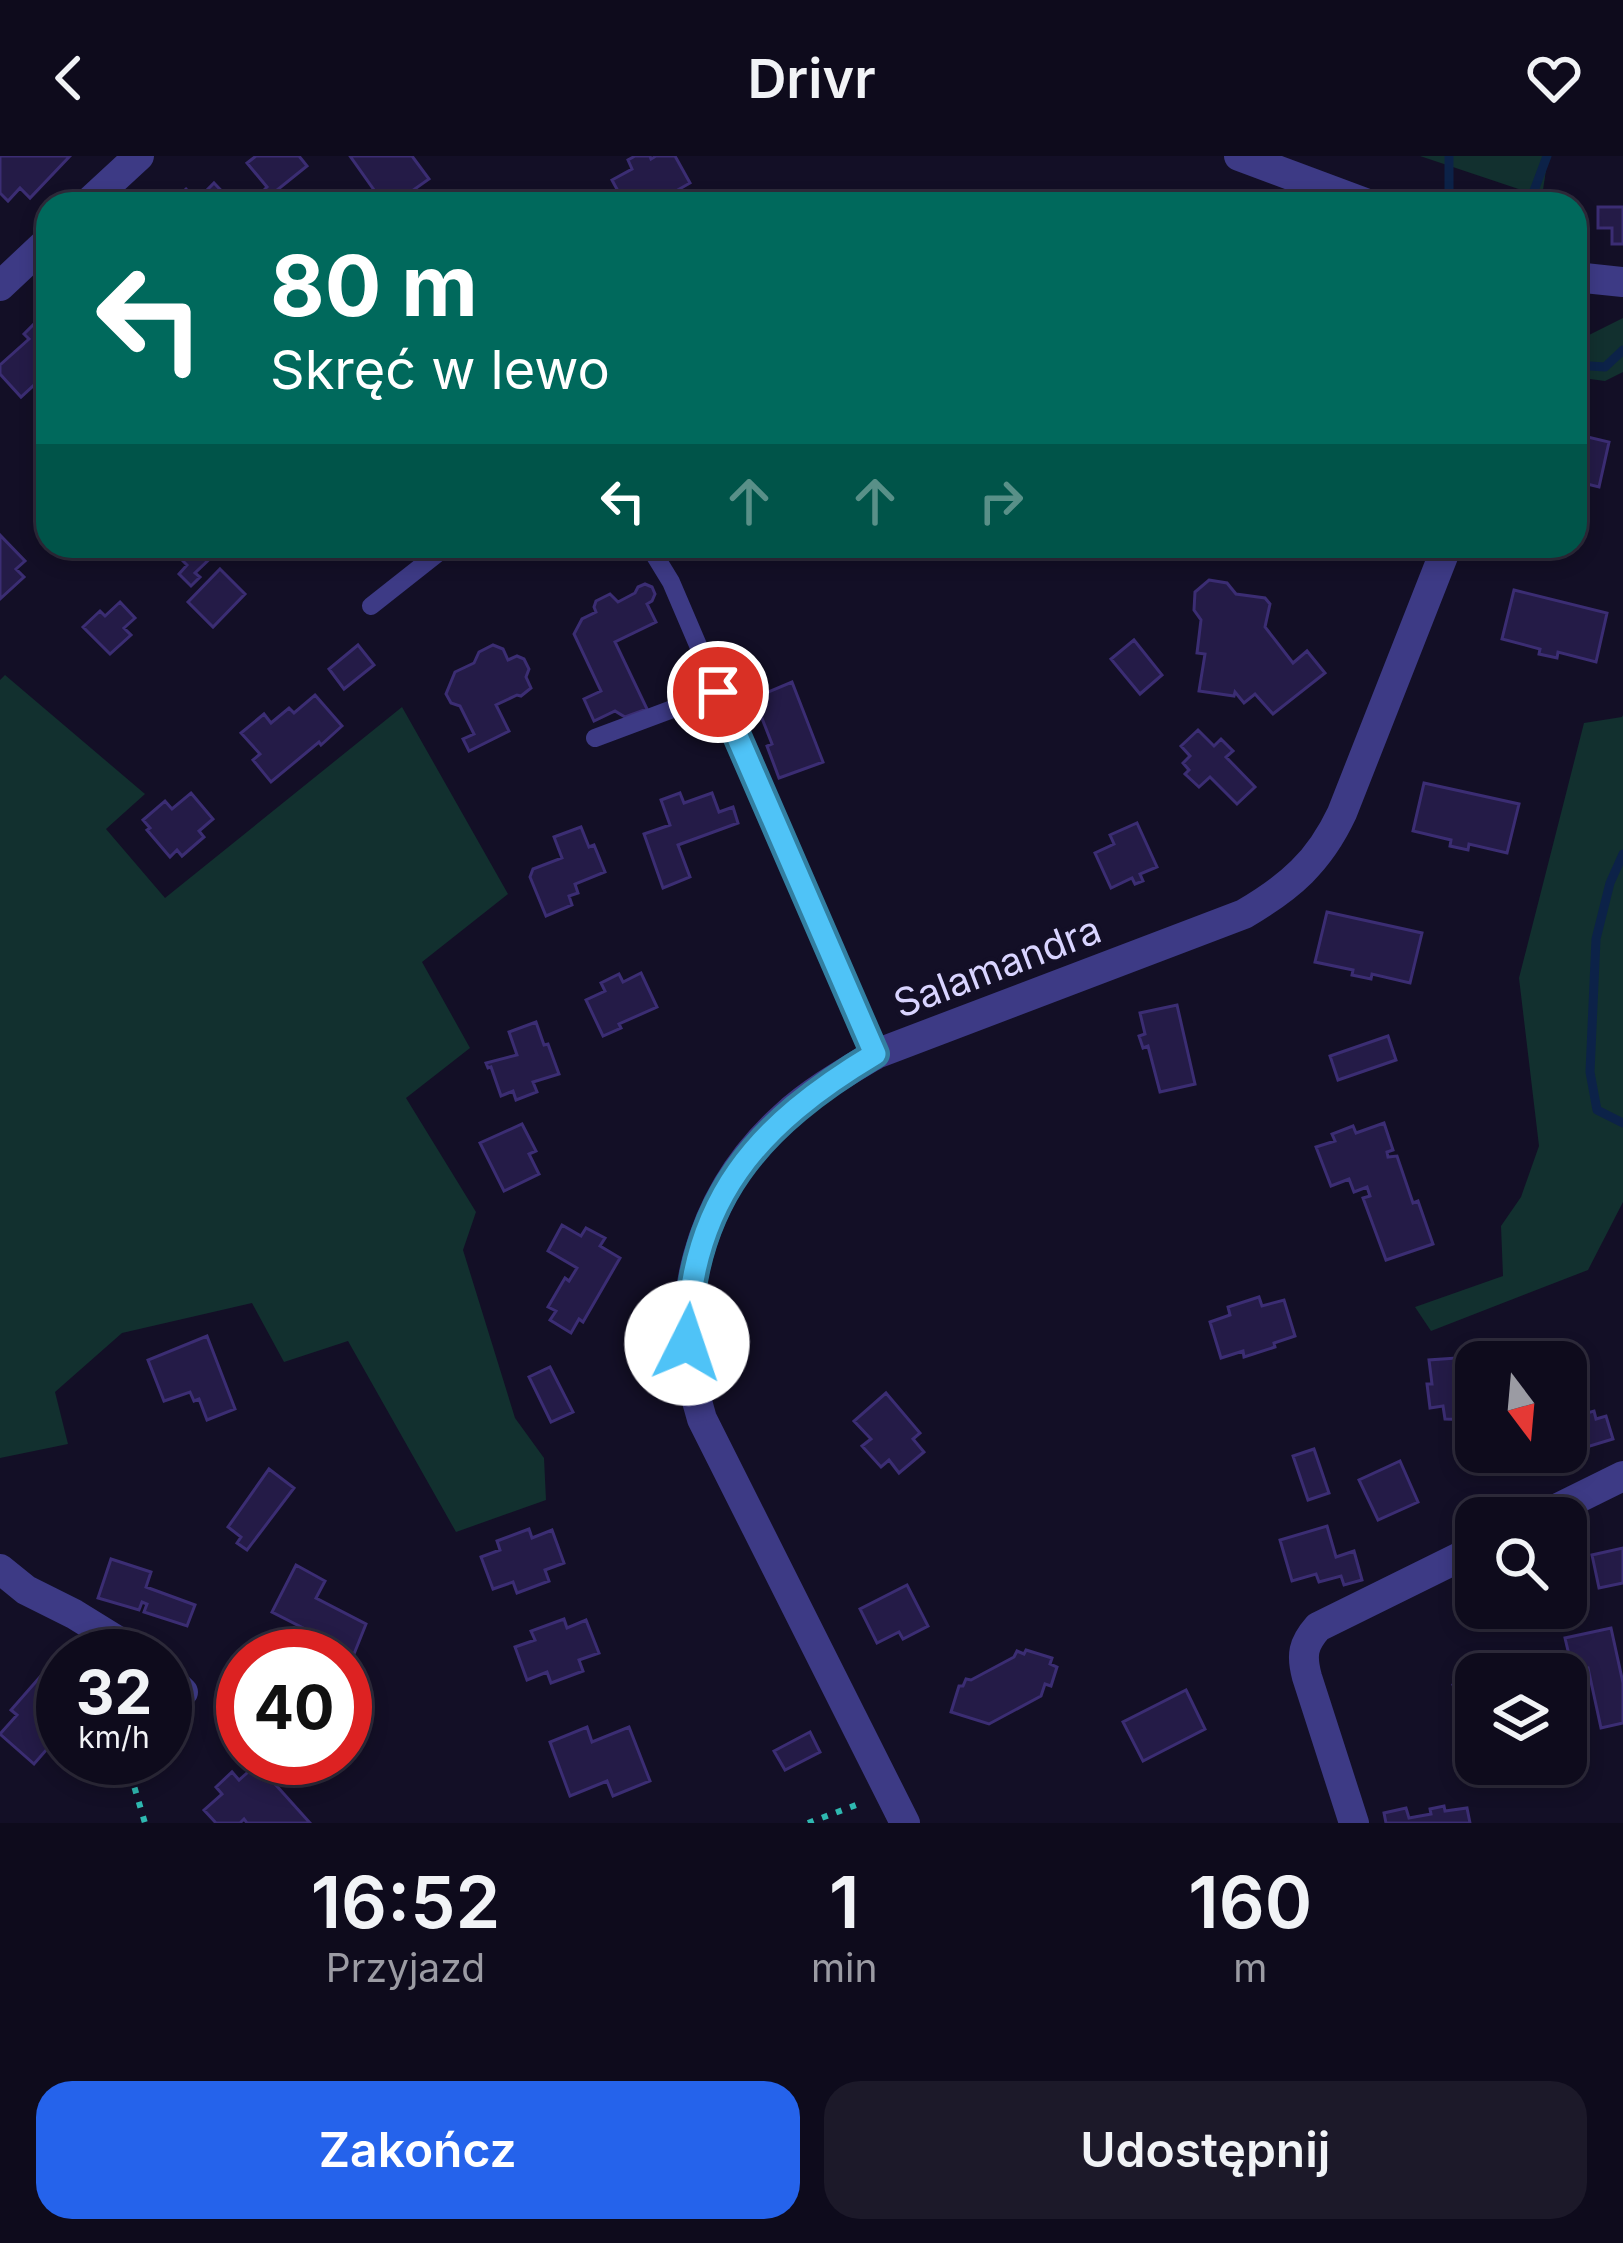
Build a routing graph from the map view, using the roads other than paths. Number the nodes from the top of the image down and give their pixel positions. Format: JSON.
{"nodes":[{"id":1,"x":139,"y":156,"type":"edge"},
{"id":2,"x":1239,"y":156,"type":"edge"},
{"id":3,"x":101,"y":192,"type":"edge"},
{"id":4,"x":1336,"y":192,"type":"edge"},
{"id":5,"x":36,"y":252,"type":"edge"},
{"id":6,"x":1587,"y":278,"type":"edge"},
{"id":7,"x":1623,"y":282,"type":"edge"},
{"id":8,"x":0,"y":286,"type":"edge"},
{"id":9,"x":432,"y":558,"type":"edge"},
{"id":10,"x":656,"y":558,"type":"edge"},
{"id":11,"x":1442,"y":558,"type":"edge"},
{"id":12,"x":371,"y":606,"type":"dead end"},
{"id":13,"x":718,"y":692,"type":"junction"},
{"id":14,"x":595,"y":739,"type":"dead end"},
{"id":15,"x":875,"y":1054,"type":"junction"},
{"id":16,"x":1623,"y":1476,"type":"edge"},
{"id":17,"x":1580,"y":1497,"type":"edge"},
{"id":18,"x":1455,"y":1559,"type":"edge"},
{"id":19,"x":0,"y":1569,"type":"edge"},
{"id":20,"x":98,"y":1629,"type":"edge"},
{"id":21,"x":905,"y":1823,"type":"edge"},
{"id":22,"x":1354,"y":1823,"type":"edge"}],
"edges":[{"from":1,"to":3,"type":"street"},
{"from":2,"to":4,"type":"street"},
{"from":5,"to":8,"type":"street"},
{"from":6,"to":7,"type":"street"},
{"from":9,"to":12,"type":"lane"},
{"from":10,"to":13,"type":"lane"},
{"from":11,"to":15,"type":"street","name":"Salamandra"},
{"from":13,"to":14,"type":"lane"},
{"from":13,"to":15,"type":"lane"},
{"from":15,"to":21,"type":"street","name":"Salamandra"},
{"from":16,"to":17,"type":"street"},
{"from":18,"to":22,"type":"street"},
{"from":19,"to":20,"type":"street"}]}
